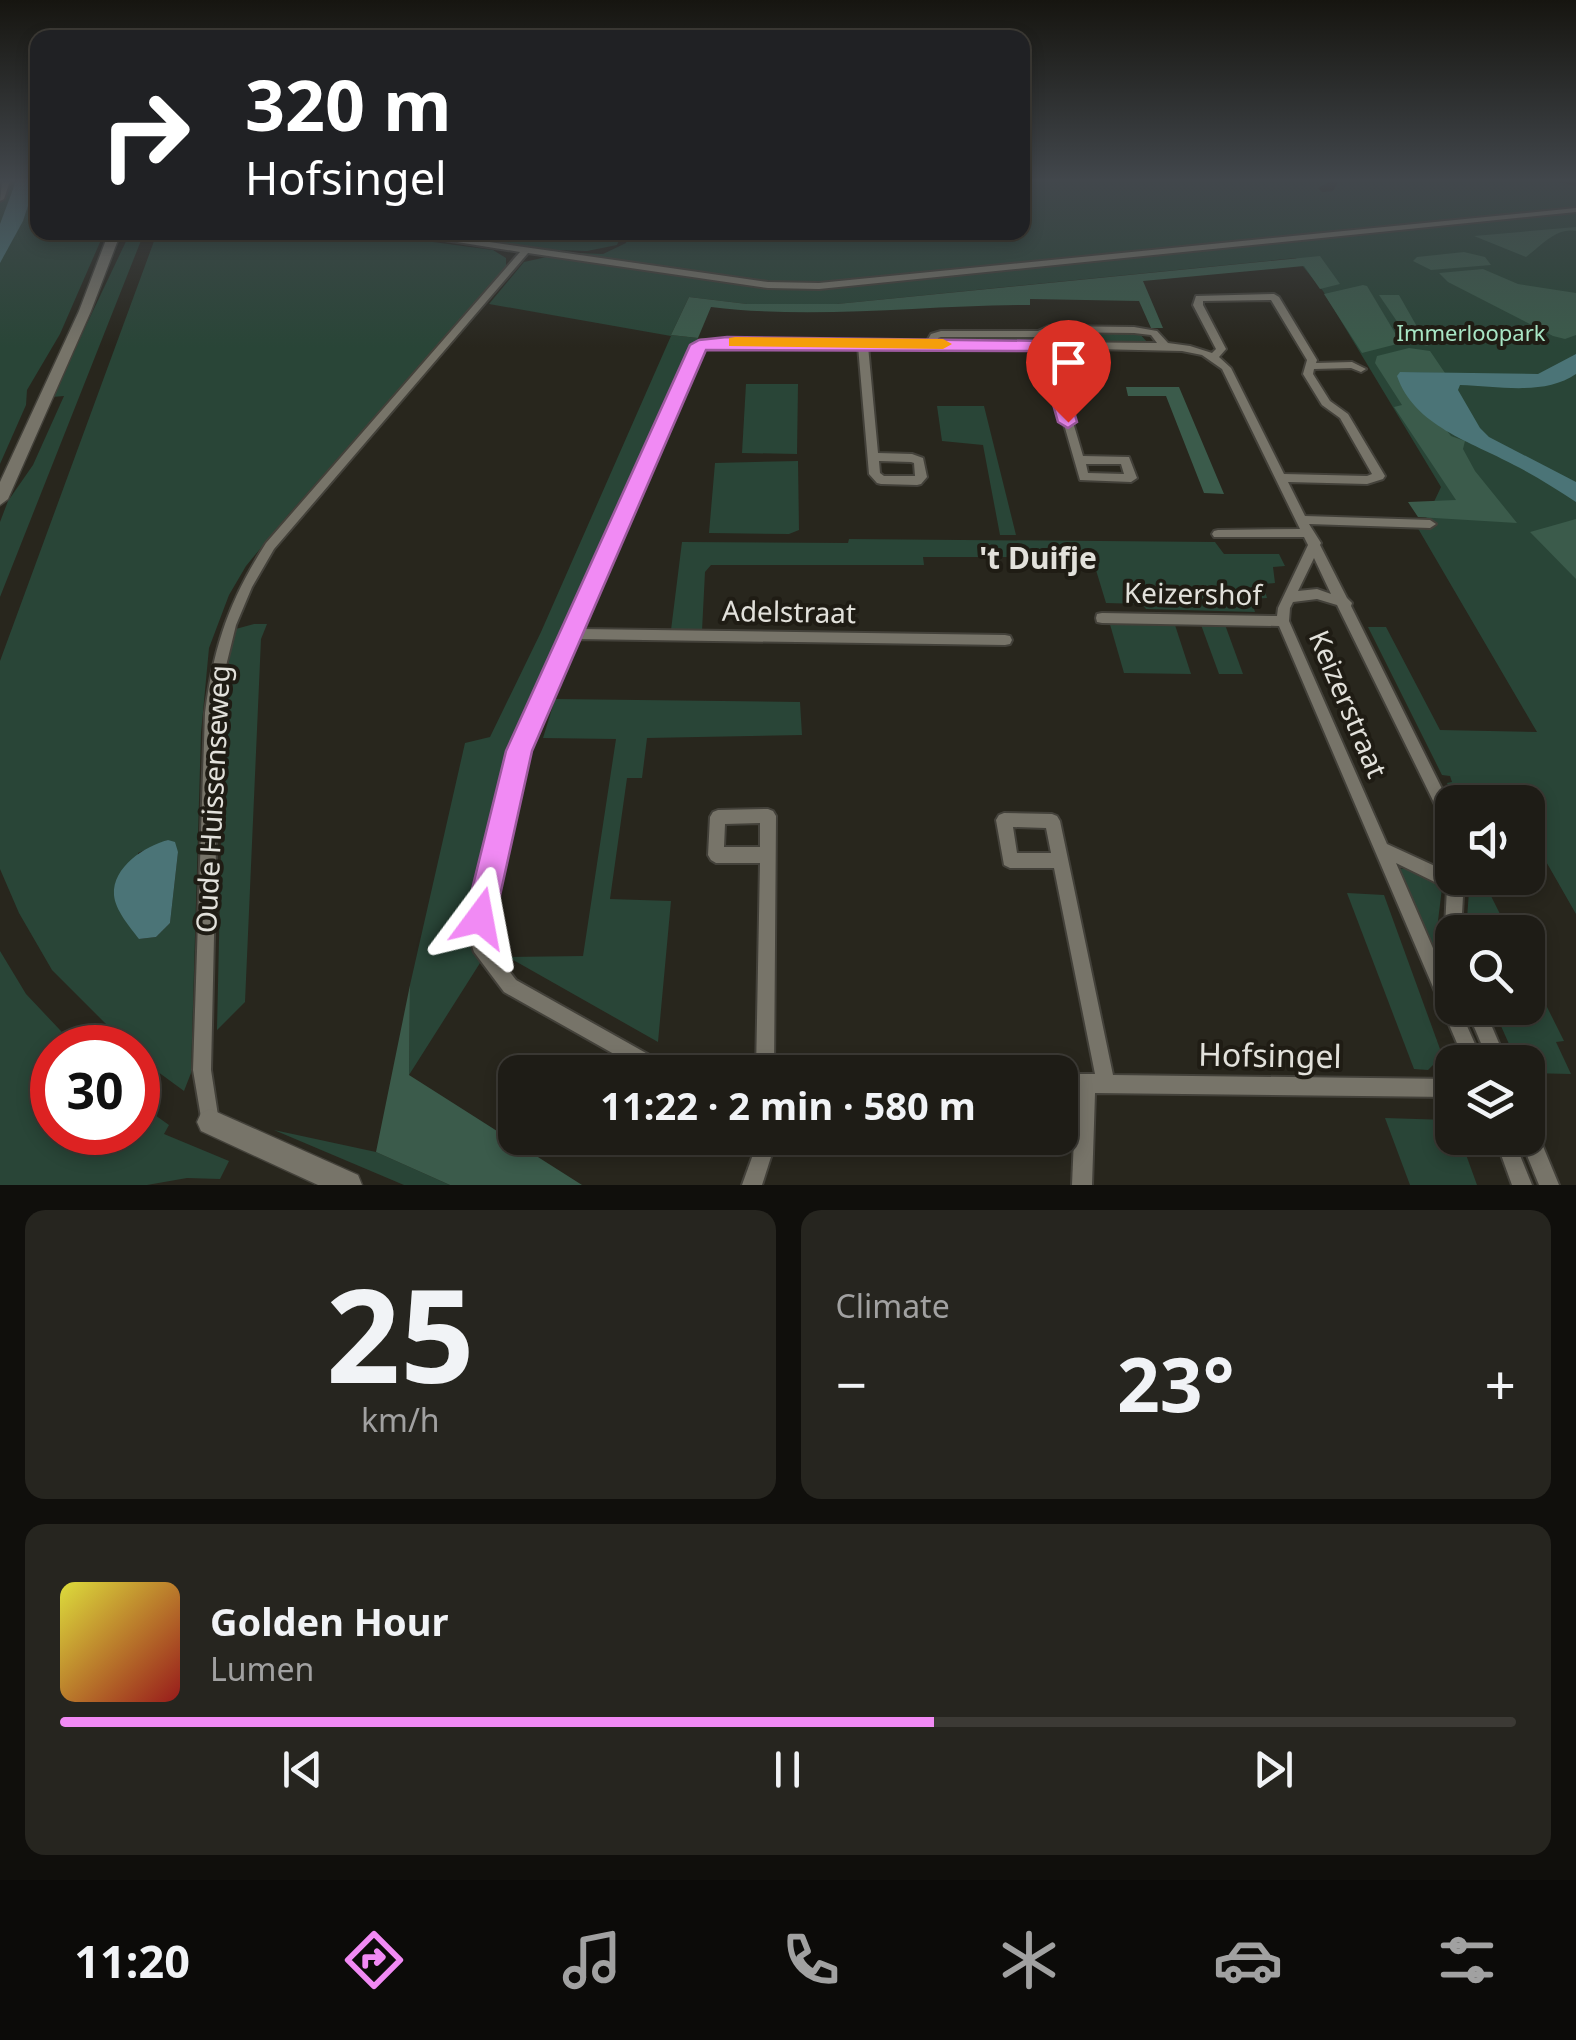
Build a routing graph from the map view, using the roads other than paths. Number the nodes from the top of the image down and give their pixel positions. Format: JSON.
{"nodes":[{"id":1,"x":1314,"y":236,"type":"edge"},
{"id":2,"x":112,"y":240,"type":"edge"},
{"id":3,"x":449,"y":240,"type":"edge"},
{"id":4,"x":525,"y":252,"type":"junction"},
{"id":5,"x":863,"y":343,"type":"junction"},
{"id":6,"x":931,"y":344,"type":"junction"},
{"id":7,"x":1046,"y":346,"type":"junction"},
{"id":8,"x":1165,"y":346,"type":"junction"},
{"id":9,"x":1215,"y":356,"type":"junction"},
{"id":10,"x":1310,"y":366,"type":"junction"},
{"id":11,"x":1361,"y":369,"type":"dead end"},
{"id":12,"x":873,"y":457,"type":"dead end"},
{"id":13,"x":1079,"y":460,"type":"dead end"},
{"id":14,"x":1282,"y":478,"type":"junction"},
{"id":15,"x":0,"y":499,"type":"edge"},
{"id":16,"x":1303,"y":520,"type":"junction"},
{"id":17,"x":1430,"y":524,"type":"dead end"},
{"id":18,"x":1218,"y":534,"type":"dead end"},
{"id":19,"x":1312,"y":538,"type":"junction"},
{"id":20,"x":1290,"y":598,"type":"junction"},
{"id":21,"x":1346,"y":603,"type":"junction"},
{"id":22,"x":1102,"y":618,"type":"dead end"},
{"id":23,"x":1283,"y":621,"type":"junction"},
{"id":24,"x":572,"y":634,"type":"junction"},
{"id":25,"x":1006,"y":640,"type":"dead end"},
{"id":26,"x":1435,"y":789,"type":"edge"},
{"id":27,"x":1380,"y":848,"type":"junction"},
{"id":28,"x":768,"y":855,"type":"dead end"},
{"id":29,"x":1060,"y":861,"type":"dead end"},
{"id":30,"x":1435,"y":871,"type":"edge"},
{"id":31,"x":1467,"y":1045,"type":"edge"},
{"id":32,"x":633,"y":1055,"type":"edge"},
{"id":33,"x":765,"y":1055,"type":"edge"},
{"id":34,"x":1078,"y":1082,"type":"edge"},
{"id":35,"x":1096,"y":1083,"type":"junction"},
{"id":36,"x":1435,"y":1088,"type":"edge"},
{"id":37,"x":210,"y":1122,"type":"joint"},
{"id":38,"x":762,"y":1155,"type":"edge"},
{"id":39,"x":1511,"y":1155,"type":"edge"},
{"id":40,"x":1537,"y":1155,"type":"edge"},
{"id":41,"x":348,"y":1185,"type":"edge"},
{"id":42,"x":752,"y":1185,"type":"edge"},
{"id":43,"x":1082,"y":1185,"type":"edge"},
{"id":44,"x":1522,"y":1185,"type":"edge"},
{"id":45,"x":1549,"y":1185,"type":"edge"}],
"edges":[{"from":1,"to":4,"type":"street"},
{"from":2,"to":15,"type":"main road"},
{"from":3,"to":4,"type":"street"},
{"from":4,"to":37,"type":"street","name":"Oude Huissenseweg"},
{"from":5,"to":6,"type":"street"},
{"from":5,"to":12,"type":"street"},
{"from":5,"to":24,"type":"street"},
{"from":6,"to":7,"type":"street"},
{"from":6,"to":8,"type":"street"},
{"from":7,"to":8,"type":"street"},
{"from":7,"to":13,"type":"street"},
{"from":8,"to":9,"type":"street"},
{"from":9,"to":10,"type":"street"},
{"from":9,"to":14,"type":"street"},
{"from":10,"to":11,"type":"street"},
{"from":10,"to":14,"type":"street"},
{"from":14,"to":16,"type":"street"},
{"from":16,"to":17,"type":"street"},
{"from":16,"to":19,"type":"street"},
{"from":18,"to":19,"type":"street"},
{"from":19,"to":20,"type":"street","name":"Keizerstraat"},
{"from":19,"to":21,"type":"street","name":"Keizerstraat"},
{"from":20,"to":21,"type":"street","name":"Keizershof"},
{"from":20,"to":23,"type":"street","name":"Keizerstraat"},
{"from":21,"to":26,"type":"street","name":"Keizerstraat"},
{"from":22,"to":23,"type":"street","name":"Keizershof"},
{"from":23,"to":27,"type":"street","name":"Keizerstraat"},
{"from":24,"to":25,"type":"street","name":"Adelstraat"},
{"from":24,"to":32,"type":"street"},
{"from":27,"to":30,"type":"street"},
{"from":27,"to":31,"type":"street","name":"Keizerstraat"},
{"from":28,"to":33,"type":"street"},
{"from":29,"to":35,"type":"street"},
{"from":34,"to":35,"type":"street","name":"Hofsingel"},
{"from":35,"to":36,"type":"street","name":"Hofsingel"},
{"from":35,"to":43,"type":"street"},
{"from":37,"to":41,"type":"main road","name":"Oude Huissenseweg"},
{"from":38,"to":42,"type":"street"},
{"from":39,"to":44,"type":"street"},
{"from":40,"to":45,"type":"street"}]}
